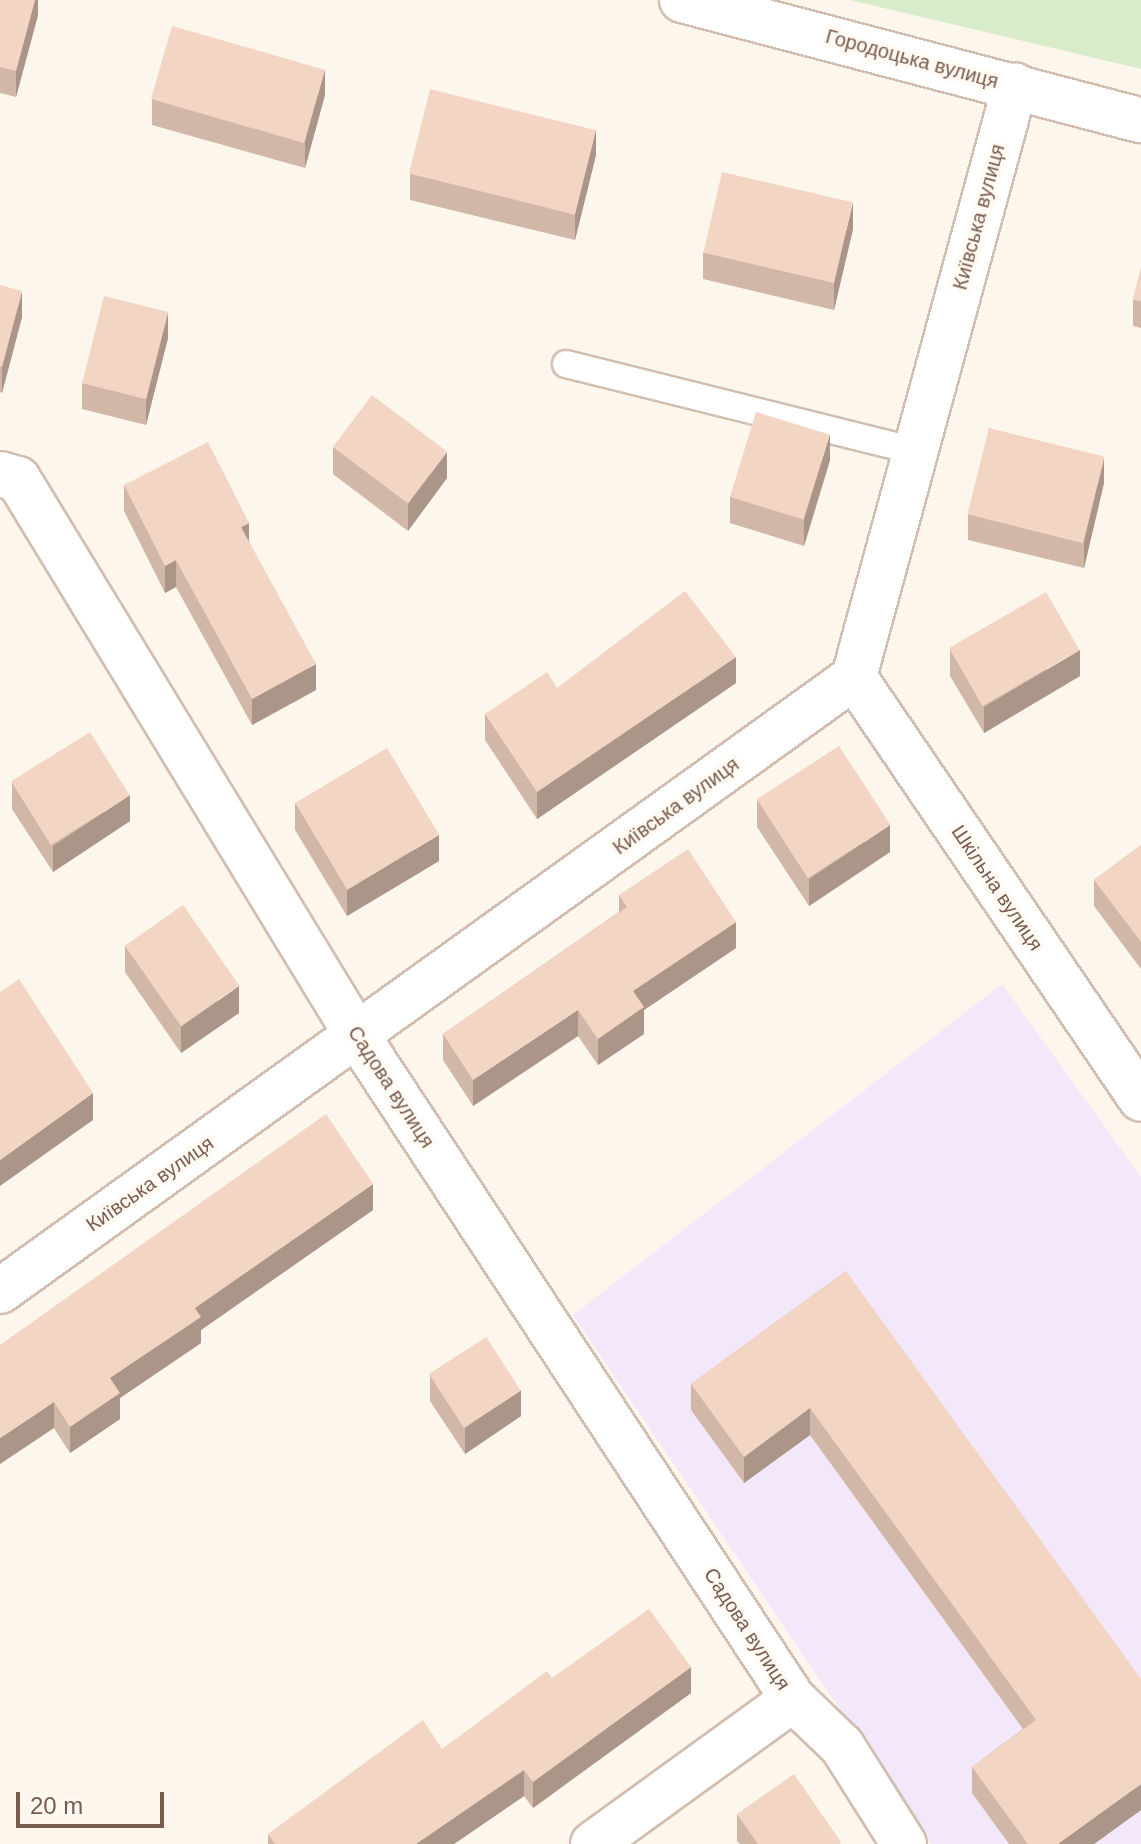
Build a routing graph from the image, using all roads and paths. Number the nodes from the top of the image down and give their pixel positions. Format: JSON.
{"nodes":[{"id":1,"x":682,"y":0,"type":"edge"},
{"id":2,"x":1015,"y":86,"type":"junction"},
{"id":3,"x":1141,"y":120,"type":"edge"},
{"id":4,"x":566,"y":364,"type":"dead end"},
{"id":5,"x":916,"y":451,"type":"junction"},
{"id":6,"x":0,"y":474,"type":"edge"},
{"id":7,"x":854,"y":677,"type":"junction"},
{"id":8,"x":358,"y":1037,"type":"junction"},
{"id":9,"x":1141,"y":1099,"type":"edge"},
{"id":10,"x":0,"y":1291,"type":"edge"},
{"id":11,"x":793,"y":1699,"type":"junction"},
{"id":12,"x":593,"y":1844,"type":"edge"},
{"id":13,"x":904,"y":1844,"type":"edge"}],
"edges":[{"from":1,"to":2,"type":"street","name":"Городоцька вулиця"},
{"from":2,"to":3,"type":"street","name":"Городоцька вулиця"},
{"from":2,"to":5,"type":"street","name":"Київська вулиця"},
{"from":4,"to":5,"type":"lane"},
{"from":5,"to":7,"type":"street","name":"Київська вулиця"},
{"from":6,"to":8,"type":"street","name":"Садова вулиця"},
{"from":7,"to":8,"type":"street","name":"Київська вулиця"},
{"from":7,"to":9,"type":"street","name":"Шкільна вулиця"},
{"from":8,"to":10,"type":"street","name":"Київська вулиця"},
{"from":8,"to":11,"type":"street","name":"Садова вулиця"},
{"from":11,"to":12,"type":"street","name":"Садова вулиця"},
{"from":11,"to":13,"type":"street","name":"Садова вулиця"}]}
